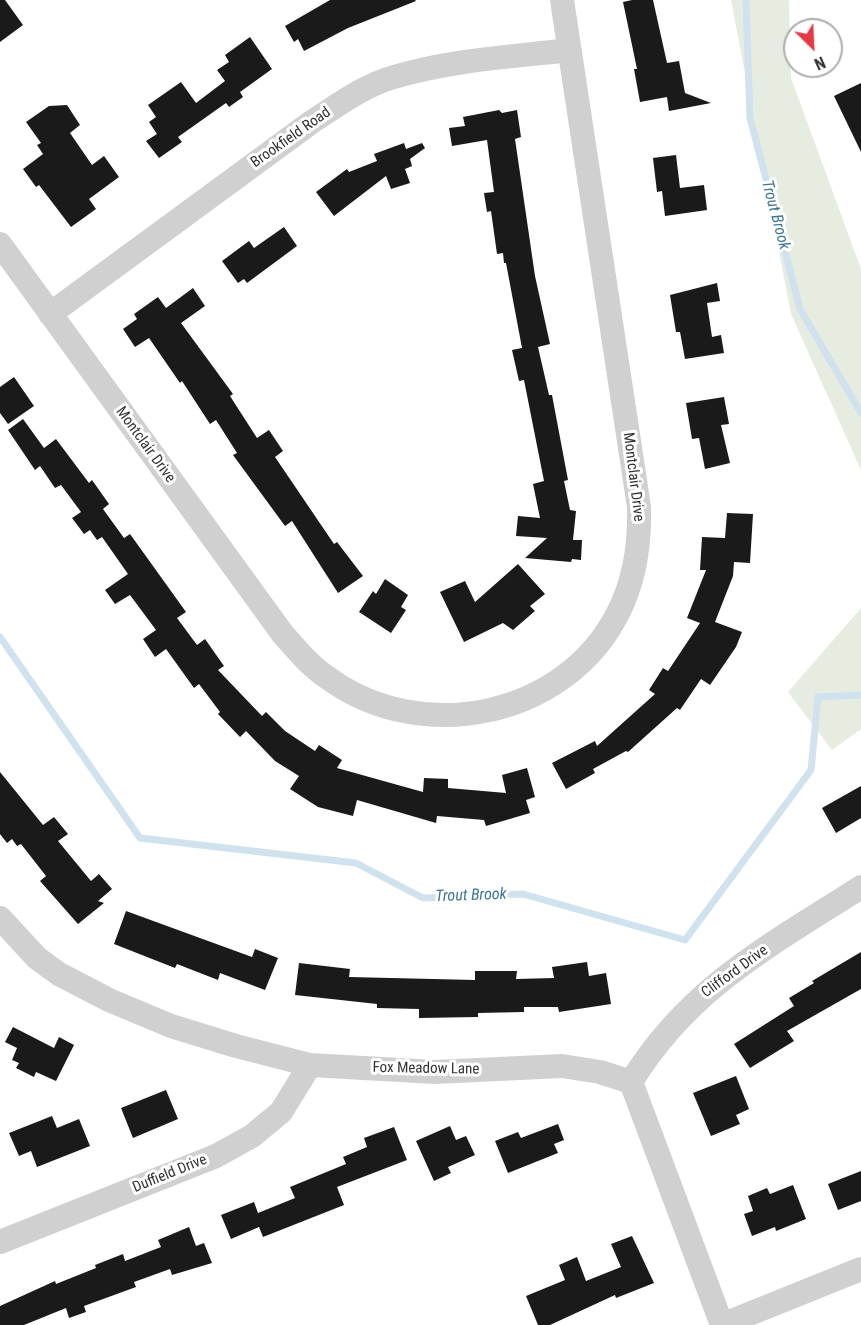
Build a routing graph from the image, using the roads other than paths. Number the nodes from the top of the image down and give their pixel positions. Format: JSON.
{"nodes":[{"id":1,"x":562,"y":0,"type":"edge"},
{"id":2,"x":569,"y":50,"type":"junction"},
{"id":3,"x":0,"y":244,"type":"edge"},
{"id":4,"x":50,"y":314,"type":"junction"},
{"id":5,"x":861,"y":887,"type":"edge"},
{"id":6,"x":0,"y":918,"type":"edge"},
{"id":7,"x":310,"y":1065,"type":"junction"},
{"id":8,"x":631,"y":1082,"type":"junction"},
{"id":9,"x":0,"y":1242,"type":"edge"},
{"id":10,"x":861,"y":1269,"type":"edge"},
{"id":11,"x":722,"y":1325,"type":"edge"}],
"edges":[{"from":1,"to":2,"type":"street","name":"Montclair Drive"},
{"from":2,"to":4,"type":"street","name":"Brookfield Road"},
{"from":2,"to":4,"type":"street","name":"Montclair Drive"},
{"from":3,"to":4,"type":"street","name":"Montclair Drive"},
{"from":5,"to":8,"type":"street","name":"Clifford Drive"},
{"from":6,"to":7,"type":"street","name":"Fox Meadow Lane"},
{"from":7,"to":8,"type":"street","name":"Fox Meadow Lane"},
{"from":7,"to":9,"type":"street","name":"Duffield Drive"},
{"from":8,"to":11,"type":"street"},
{"from":10,"to":11,"type":"street"}]}
